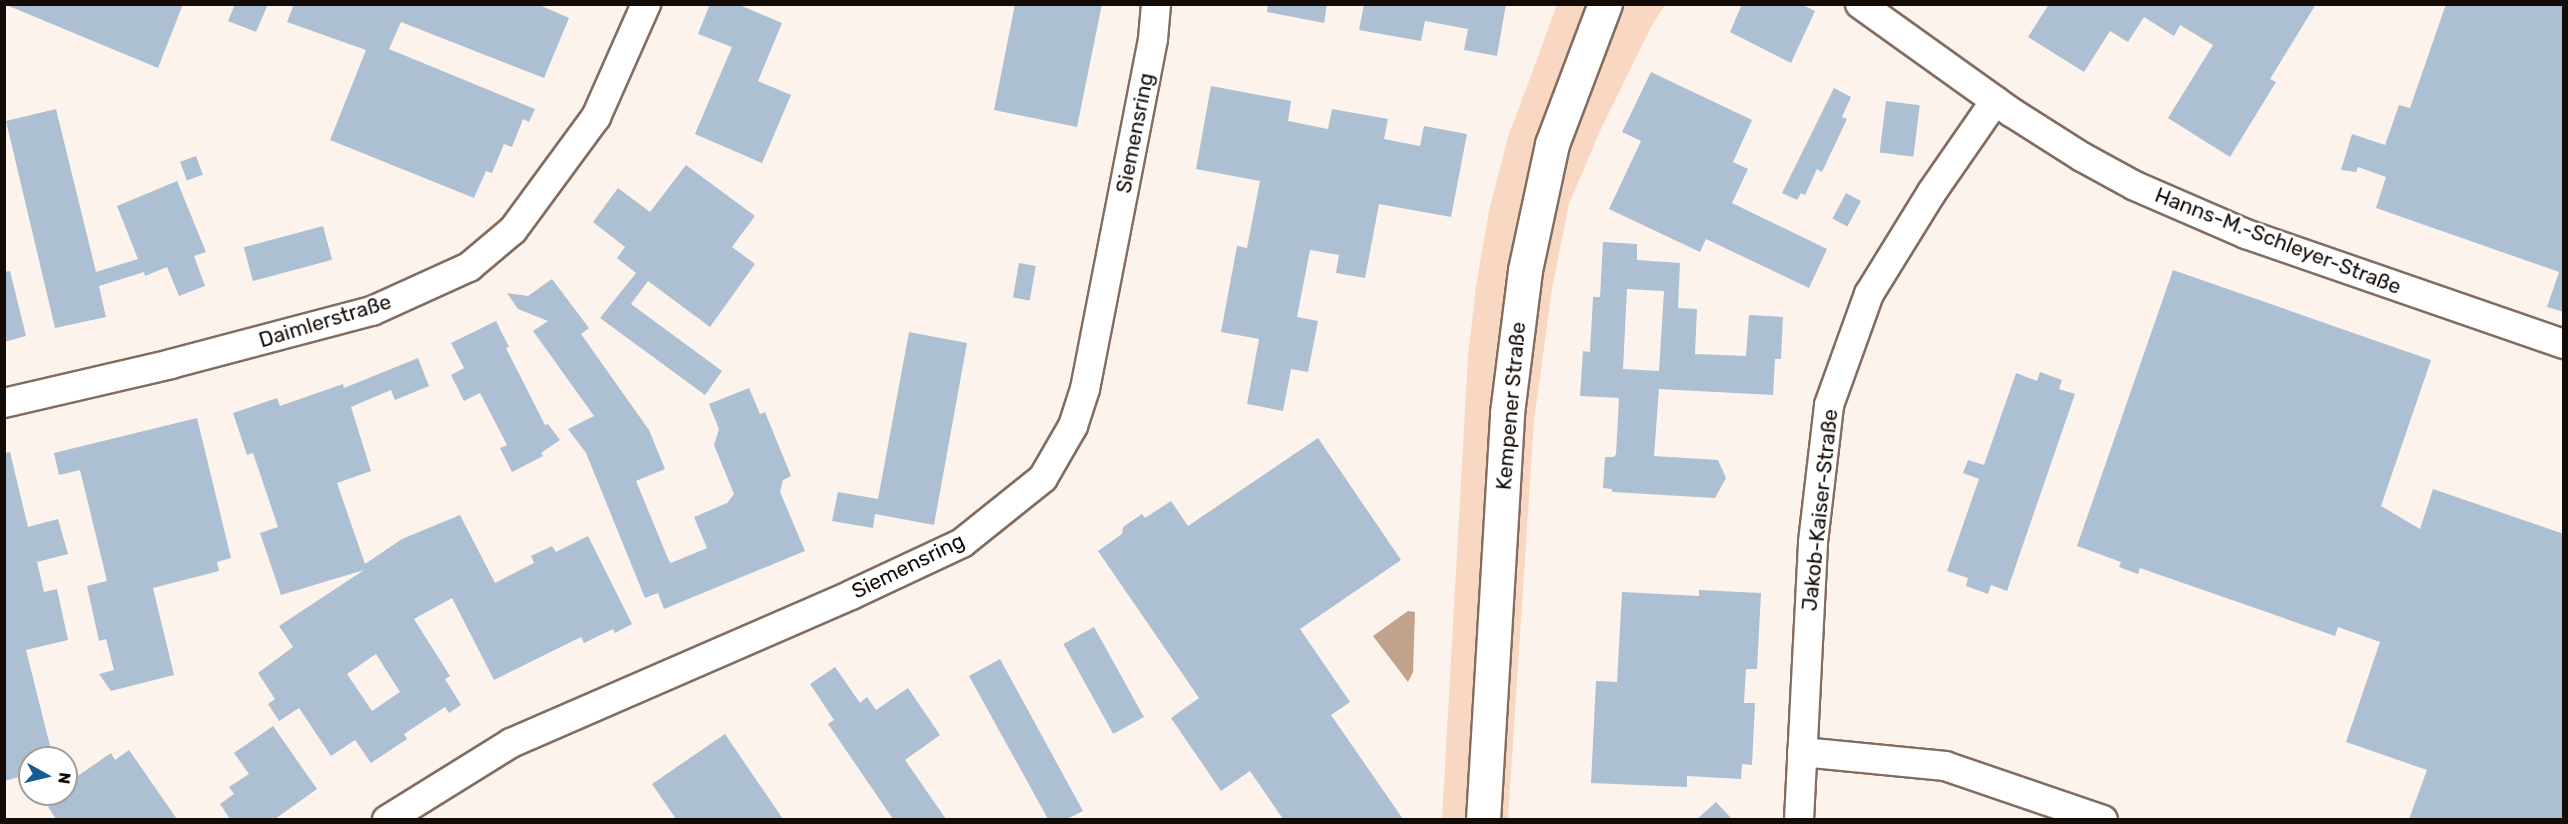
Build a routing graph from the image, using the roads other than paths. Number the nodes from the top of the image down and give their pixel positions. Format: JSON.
{"nodes":[{"id":1,"x":646,"y":4,"type":"edge"},
{"id":2,"x":1156,"y":4,"type":"edge"},
{"id":3,"x":1605,"y":4,"type":"edge"},
{"id":4,"x":1860,"y":4,"type":"edge"},
{"id":5,"x":1995,"y":101,"type":"junction"},
{"id":6,"x":2564,"y":344,"type":"edge"},
{"id":7,"x":4,"y":404,"type":"edge"},
{"id":8,"x":1802,"y":752,"type":"junction"},
{"id":9,"x":387,"y":819,"type":"edge"},
{"id":10,"x":1483,"y":819,"type":"edge"},
{"id":11,"x":1799,"y":819,"type":"edge"},
{"id":12,"x":2103,"y":819,"type":"edge"}],
"edges":[{"from":1,"to":7,"type":"street","name":"Daimlerstraße"},
{"from":2,"to":9,"type":"street","name":"Siemensring"},
{"from":3,"to":10,"type":"main road","name":"Kempener Straße"},
{"from":4,"to":5,"type":"street","name":"Hanns-M.-Schleyer-Straße"},
{"from":5,"to":6,"type":"street","name":"Hanns-M.-Schleyer-Straße"},
{"from":5,"to":8,"type":"street","name":"Jakob-Kaiser-Straße"},
{"from":8,"to":11,"type":"street","name":"Jakob-Kaiser-Straße"},
{"from":8,"to":12,"type":"street"}]}
